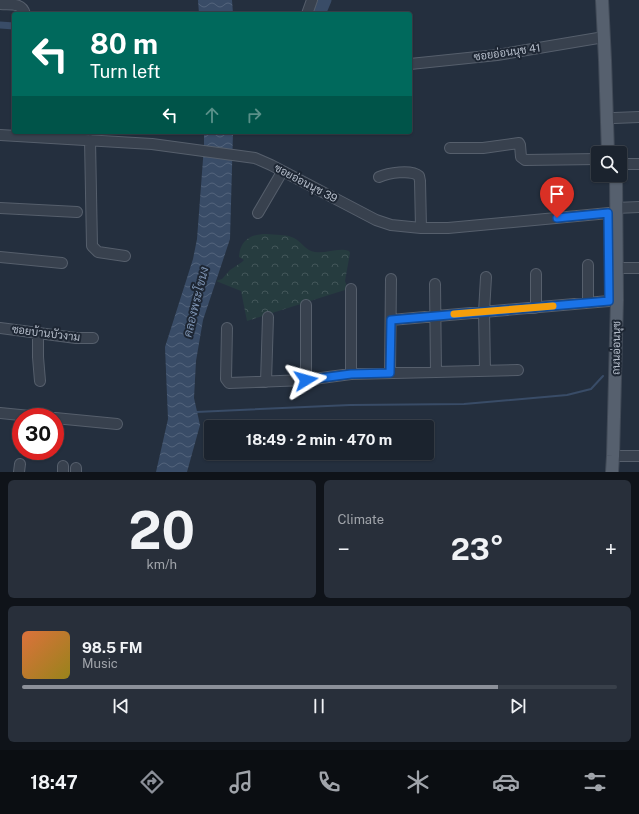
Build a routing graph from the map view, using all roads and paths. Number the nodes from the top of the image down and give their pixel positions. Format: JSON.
{"nodes":[{"id":1,"x":312,"y":0,"type":"edge"},
{"id":2,"x":602,"y":0,"type":"edge"},
{"id":3,"x":610,"y":0,"type":"edge"},
{"id":4,"x":0,"y":4,"type":"edge"},
{"id":5,"x":24,"y":12,"type":"edge"},
{"id":6,"x":308,"y":12,"type":"edge"},
{"id":7,"x":604,"y":37,"type":"junction"},
{"id":8,"x":412,"y":64,"type":"edge"},
{"id":9,"x":639,"y":117,"type":"edge"},
{"id":10,"x":611,"y":118,"type":"junction"},
{"id":11,"x":0,"y":135,"type":"edge"},
{"id":12,"x":90,"y":140,"type":"junction"},
{"id":13,"x":609,"y":146,"type":"edge"},
{"id":14,"x":614,"y":146,"type":"edge"},
{"id":15,"x":450,"y":148,"type":"dead end"},
{"id":16,"x":591,"y":160,"type":"edge"},
{"id":17,"x":627,"y":164,"type":"edge"},
{"id":18,"x":639,"y":164,"type":"edge"},
{"id":19,"x":282,"y":172,"type":"junction"},
{"id":20,"x":379,"y":177,"type":"dead end"},
{"id":21,"x":609,"y":182,"type":"edge"},
{"id":22,"x":615,"y":182,"type":"edge"},
{"id":23,"x":639,"y":207,"type":"edge"},
{"id":24,"x":0,"y":208,"type":"edge"},
{"id":25,"x":612,"y":210,"type":"junction"},
{"id":26,"x":77,"y":212,"type":"dead end"},
{"id":27,"x":258,"y":213,"type":"dead end"},
{"id":28,"x":421,"y":228,"type":"junction"},
{"id":29,"x":124,"y":256,"type":"dead end"},
{"id":30,"x":0,"y":258,"type":"edge"},
{"id":31,"x":62,"y":262,"type":"dead end"},
{"id":32,"x":588,"y":265,"type":"dead end"},
{"id":33,"x":613,"y":268,"type":"junction"},
{"id":34,"x":639,"y":268,"type":"edge"},
{"id":35,"x":536,"y":274,"type":"dead end"},
{"id":36,"x":486,"y":277,"type":"dead end"},
{"id":37,"x":391,"y":279,"type":"dead end"},
{"id":38,"x":435,"y":284,"type":"dead end"},
{"id":39,"x":351,"y":289,"type":"dead end"},
{"id":40,"x":613,"y":301,"type":"junction"},
{"id":41,"x":588,"y":303,"type":"junction"},
{"id":42,"x":306,"y":305,"type":"dead end"},
{"id":43,"x":536,"y":308,"type":"junction"},
{"id":44,"x":484,"y":312,"type":"junction"},
{"id":45,"x":268,"y":316,"type":"dead end"},
{"id":46,"x":436,"y":316,"type":"junction"},
{"id":47,"x":391,"y":320,"type":"junction"},
{"id":48,"x":0,"y":328,"type":"edge"},
{"id":49,"x":227,"y":328,"type":"dead end"},
{"id":50,"x":38,"y":333,"type":"junction"},
{"id":51,"x":93,"y":338,"type":"dead end"},
{"id":52,"x":518,"y":370,"type":"dead end"},
{"id":53,"x":485,"y":371,"type":"junction"},
{"id":54,"x":436,"y":372,"type":"junction"},
{"id":55,"x":390,"y":373,"type":"junction"},
{"id":56,"x":351,"y":374,"type":"junction"},
{"id":57,"x":306,"y":380,"type":"junction"},
{"id":58,"x":40,"y":381,"type":"dead end"},
{"id":59,"x":266,"y":382,"type":"junction"},
{"id":60,"x":0,"y":413,"type":"edge"},
{"id":61,"x":12,"y":414,"type":"edge"},
{"id":62,"x":64,"y":419,"type":"edge"},
{"id":63,"x":117,"y":424,"type":"dead end"},
{"id":64,"x":610,"y":456,"type":"junction"},
{"id":65,"x":639,"y":456,"type":"edge"},
{"id":66,"x":605,"y":472,"type":"edge"},
{"id":67,"x":612,"y":472,"type":"edge"}],
"edges":[{"from":1,"to":6,"type":"street"},
{"from":2,"to":7,"type":"main road"},
{"from":3,"to":10,"type":"main road"},
{"from":4,"to":5,"type":"street"},
{"from":7,"to":8,"type":"street","name":"ซอยอ่อนนุช 41"},
{"from":7,"to":10,"type":"main road"},
{"from":9,"to":10,"type":"street"},
{"from":10,"to":13,"type":"main road"},
{"from":10,"to":14,"type":"main road"},
{"from":11,"to":12,"type":"street","name":"ซอยอ่อนนุช 39"},
{"from":12,"to":19,"type":"street","name":"ซอยอ่อนนุช 39"},
{"from":12,"to":29,"type":"street"},
{"from":15,"to":16,"type":"street"},
{"from":17,"to":18,"type":"street"},
{"from":19,"to":27,"type":"street"},
{"from":19,"to":28,"type":"street","name":"ซอยอ่อนนุช 39"},
{"from":20,"to":28,"type":"street"},
{"from":21,"to":25,"type":"main road","name":"ถนนอ่อนนุช"},
{"from":22,"to":25,"type":"main road","name":"ถนนอ่อนนุช"},
{"from":23,"to":25,"type":"street","name":"ซอยอ่อนนุช 39"},
{"from":24,"to":26,"type":"street"},
{"from":25,"to":28,"type":"street","name":"ซอยอ่อนนุช 39"},
{"from":25,"to":33,"type":"main road","name":"ถนนอ่อนนุช"},
{"from":30,"to":31,"type":"street"},
{"from":32,"to":41,"type":"street"},
{"from":33,"to":34,"type":"street"},
{"from":33,"to":40,"type":"main road","name":"ถนนอ่อนนุช"},
{"from":35,"to":43,"type":"street"},
{"from":36,"to":44,"type":"street"},
{"from":37,"to":47,"type":"street"},
{"from":38,"to":46,"type":"street"},
{"from":39,"to":56,"type":"street"},
{"from":40,"to":41,"type":"street"},
{"from":40,"to":64,"type":"main road","name":"ถนนอ่อนนุช"},
{"from":41,"to":43,"type":"street"},
{"from":42,"to":57,"type":"street"},
{"from":43,"to":44,"type":"street"},
{"from":44,"to":46,"type":"street"},
{"from":44,"to":53,"type":"street"},
{"from":45,"to":59,"type":"street"},
{"from":46,"to":47,"type":"street"},
{"from":46,"to":54,"type":"street"},
{"from":47,"to":55,"type":"street"},
{"from":48,"to":50,"type":"street","name":"ซอยบ้านบัวงาม"},
{"from":49,"to":59,"type":"street"},
{"from":50,"to":51,"type":"street","name":"ซอยบ้านบัวงาม"},
{"from":50,"to":58,"type":"street"},
{"from":52,"to":53,"type":"street"},
{"from":53,"to":54,"type":"street"},
{"from":54,"to":55,"type":"street"},
{"from":55,"to":56,"type":"street"},
{"from":56,"to":57,"type":"street"},
{"from":57,"to":59,"type":"street"},
{"from":60,"to":61,"type":"street"},
{"from":62,"to":63,"type":"street"},
{"from":64,"to":65,"type":"street"},
{"from":64,"to":66,"type":"main road","name":"ถนนอ่อนนุช"},
{"from":64,"to":67,"type":"main road","name":"ถนนอ่อนนุช"}]}
